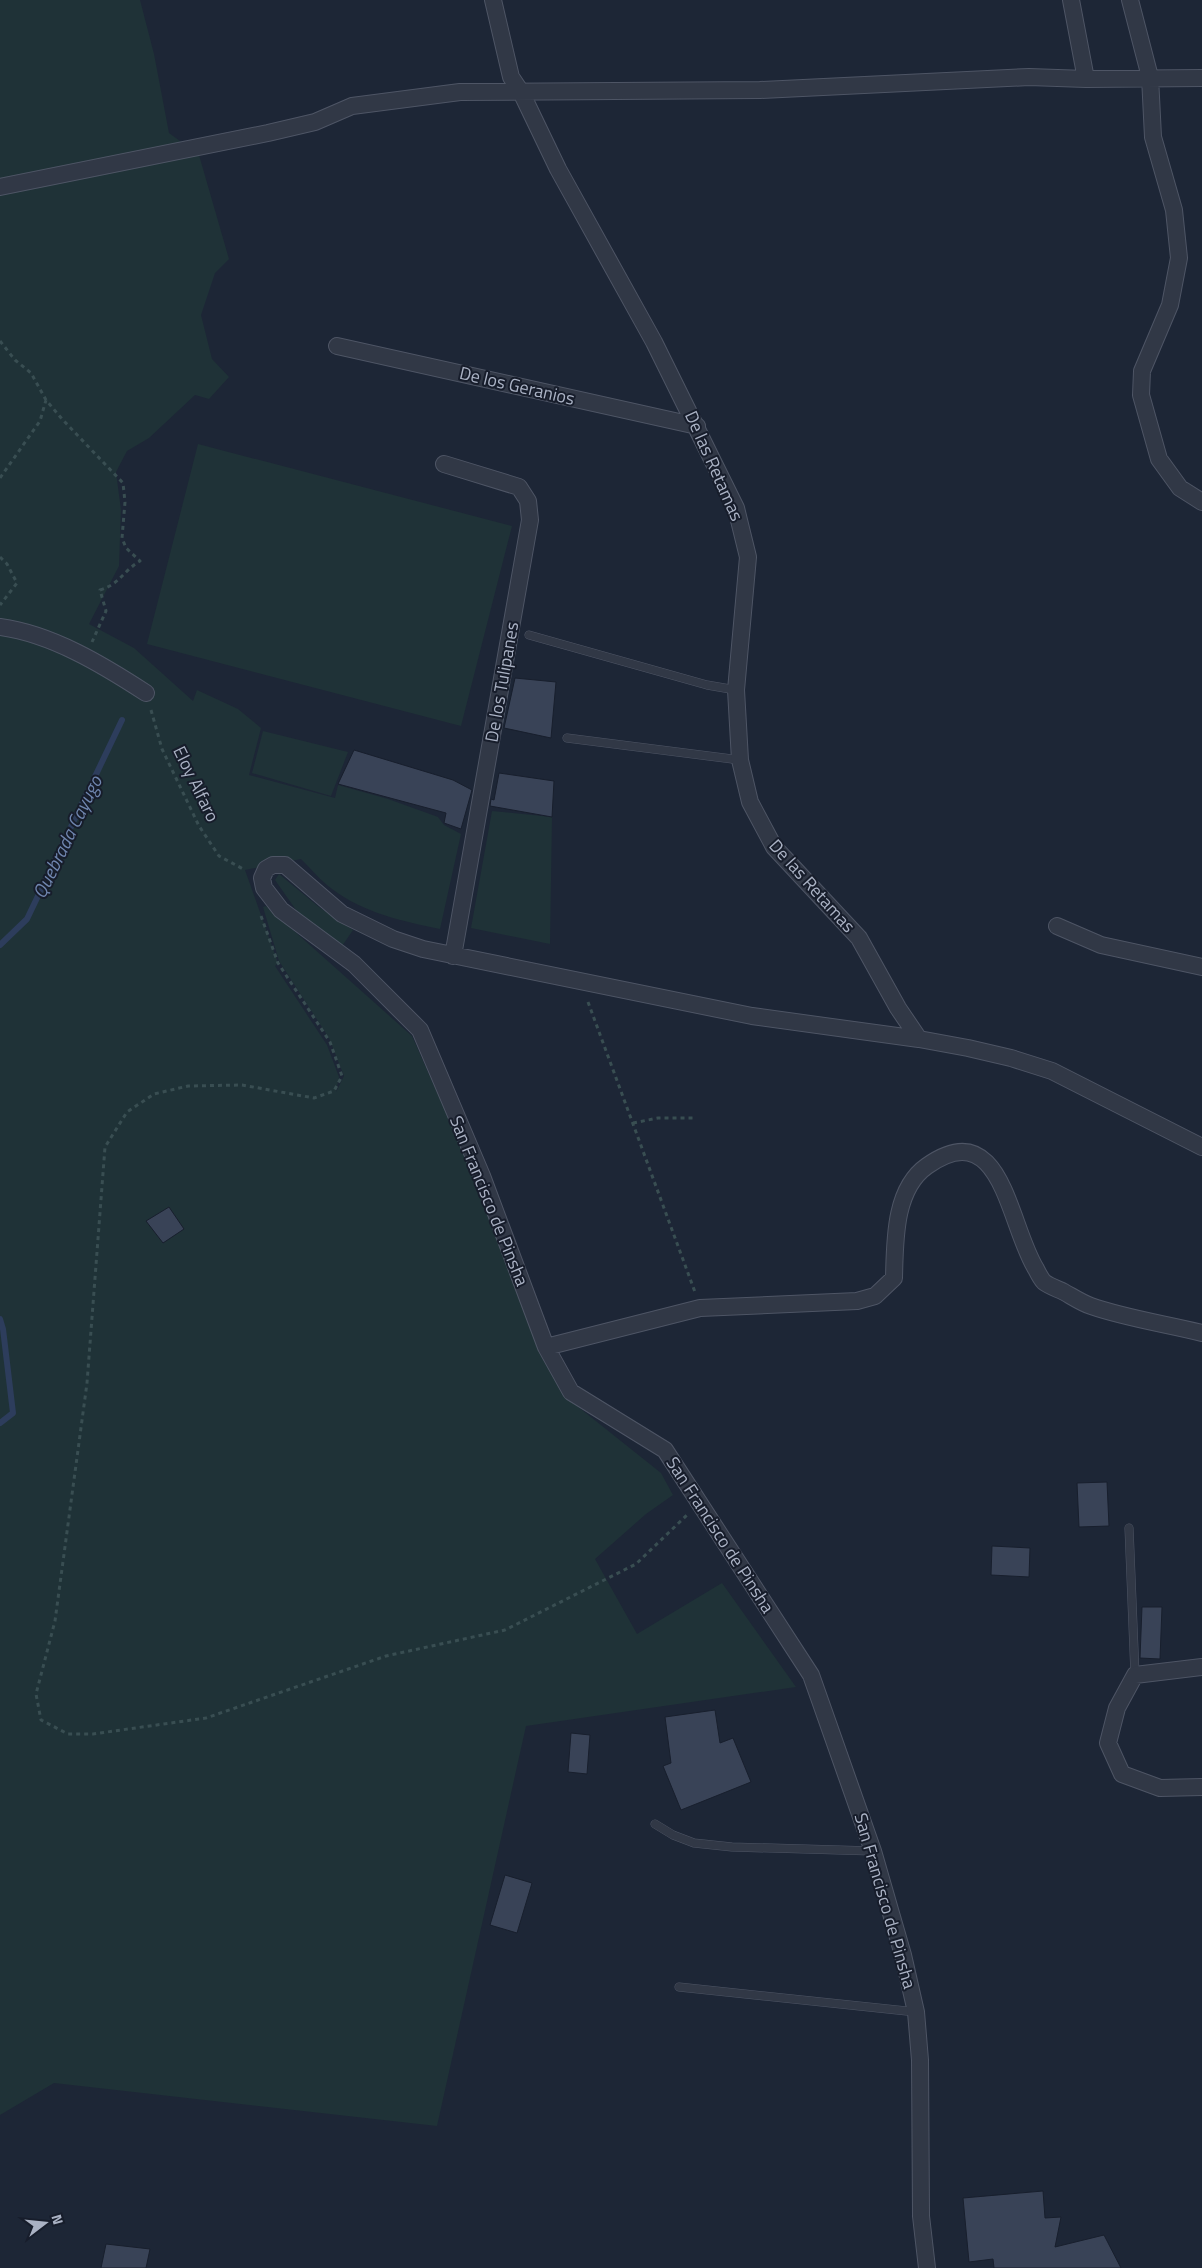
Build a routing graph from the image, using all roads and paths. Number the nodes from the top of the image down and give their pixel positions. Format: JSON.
{"nodes":[{"id":1,"x":493,"y":0,"type":"edge"},
{"id":2,"x":1071,"y":0,"type":"edge"},
{"id":3,"x":1130,"y":0,"type":"edge"},
{"id":4,"x":1150,"y":77,"type":"junction"},
{"id":5,"x":1202,"y":78,"type":"edge"},
{"id":6,"x":1086,"y":79,"type":"junction"},
{"id":7,"x":521,"y":92,"type":"junction"},
{"id":8,"x":0,"y":187,"type":"edge"},
{"id":9,"x":0,"y":341,"type":"edge"},
{"id":10,"x":337,"y":346,"type":"dead end"},
{"id":11,"x":46,"y":400,"type":"junction"},
{"id":12,"x":697,"y":426,"type":"junction"},
{"id":13,"x":444,"y":464,"type":"dead end"},
{"id":14,"x":0,"y":478,"type":"edge"},
{"id":15,"x":1202,"y":502,"type":"edge"},
{"id":16,"x":0,"y":557,"type":"edge"},
{"id":17,"x":0,"y":605,"type":"edge"},
{"id":18,"x":0,"y":627,"type":"edge"},
{"id":19,"x":529,"y":635,"type":"dead end"},
{"id":20,"x":86,"y":657,"type":"junction"},
{"id":21,"x":736,"y":690,"type":"junction"},
{"id":22,"x":146,"y":693,"type":"joint"},
{"id":23,"x":567,"y":738,"type":"dead end"},
{"id":24,"x":740,"y":760,"type":"junction"},
{"id":25,"x":248,"y":878,"type":"dead end"},
{"id":26,"x":259,"y":910,"type":"dead end"},
{"id":27,"x":1057,"y":926,"type":"dead end"},
{"id":28,"x":454,"y":956,"type":"junction"},
{"id":29,"x":1202,"y":967,"type":"edge"},
{"id":30,"x":581,"y":982,"type":"junction"},
{"id":31,"x":919,"y":1040,"type":"junction"},
{"id":32,"x":695,"y":1118,"type":"dead end"},
{"id":33,"x":633,"y":1123,"type":"junction"},
{"id":34,"x":1202,"y":1147,"type":"edge"},
{"id":35,"x":700,"y":1308,"type":"junction"},
{"id":36,"x":1202,"y":1332,"type":"edge"},
{"id":37,"x":546,"y":1347,"type":"junction"},
{"id":38,"x":700,"y":1503,"type":"junction"},
{"id":39,"x":1129,"y":1528,"type":"dead end"},
{"id":40,"x":1202,"y":1667,"type":"edge"},
{"id":41,"x":1135,"y":1675,"type":"junction"},
{"id":42,"x":1202,"y":1787,"type":"edge"},
{"id":43,"x":655,"y":1824,"type":"dead end"},
{"id":44,"x":873,"y":1851,"type":"junction"},
{"id":45,"x":679,"y":1987,"type":"dead end"},
{"id":46,"x":916,"y":2012,"type":"junction"},
{"id":47,"x":927,"y":2268,"type":"edge"}],
"edges":[{"from":1,"to":7,"type":"street","name":"De las Retamas"},
{"from":2,"to":6,"type":"street"},
{"from":3,"to":4,"type":"street"},
{"from":4,"to":5,"type":"street"},
{"from":4,"to":6,"type":"street"},
{"from":4,"to":15,"type":"street"},
{"from":6,"to":7,"type":"street"},
{"from":7,"to":8,"type":"street"},
{"from":7,"to":12,"type":"street","name":"De las Retamas"},
{"from":9,"to":11,"type":"path"},
{"from":10,"to":12,"type":"street","name":"De los Geranios"},
{"from":11,"to":14,"type":"path"},
{"from":11,"to":20,"type":"path"},
{"from":12,"to":21,"type":"street","name":"De las Retamas"},
{"from":13,"to":28,"type":"street","name":"De los Tulipanes"},
{"from":16,"to":17,"type":"path"},
{"from":18,"to":20,"type":"street"},
{"from":19,"to":21,"type":"lane"},
{"from":20,"to":22,"type":"street"},
{"from":21,"to":24,"type":"street","name":"De las Retamas"},
{"from":22,"to":25,"type":"path","name":"Eloy Alfaro"},
{"from":23,"to":24,"type":"lane"},
{"from":24,"to":31,"type":"street","name":"De las Retamas"},
{"from":26,"to":38,"type":"path"},
{"from":27,"to":29,"type":"street"},
{"from":28,"to":30,"type":"street"},
{"from":28,"to":37,"type":"street","name":"San Francisco de Pinsha"},
{"from":30,"to":31,"type":"street"},
{"from":30,"to":33,"type":"path"},
{"from":31,"to":34,"type":"street"},
{"from":32,"to":33,"type":"path"},
{"from":33,"to":35,"type":"path"},
{"from":35,"to":36,"type":"street"},
{"from":35,"to":37,"type":"street"},
{"from":37,"to":38,"type":"street","name":"San Francisco de Pinsha"},
{"from":38,"to":44,"type":"street","name":"San Francisco de Pinsha"},
{"from":39,"to":41,"type":"lane"},
{"from":40,"to":41,"type":"street"},
{"from":41,"to":42,"type":"street"},
{"from":43,"to":44,"type":"lane"},
{"from":44,"to":46,"type":"street","name":"San Francisco de Pinsha"},
{"from":45,"to":46,"type":"lane"},
{"from":46,"to":47,"type":"street","name":"San Francisco de Pinsha"}]}
